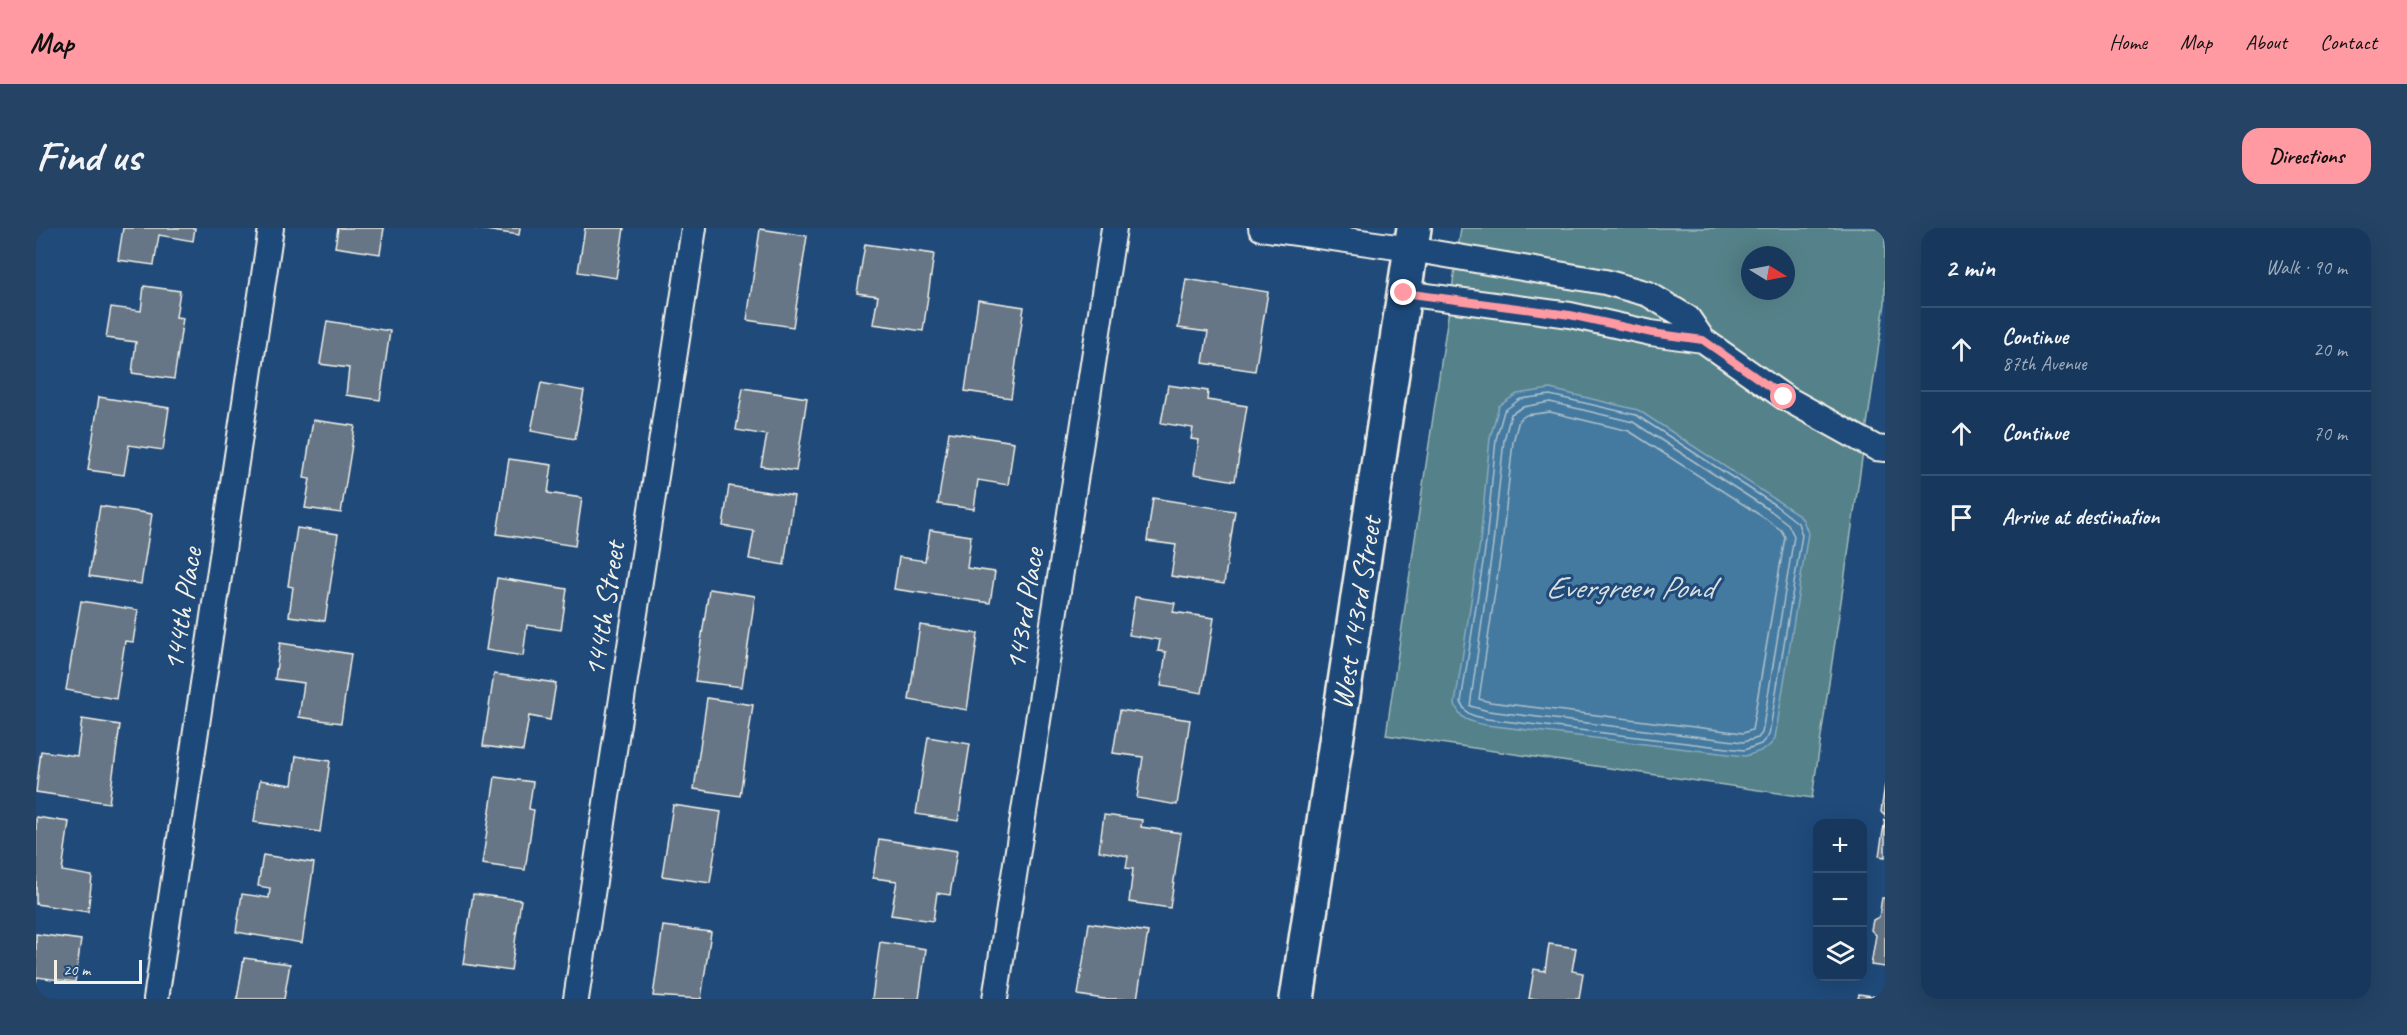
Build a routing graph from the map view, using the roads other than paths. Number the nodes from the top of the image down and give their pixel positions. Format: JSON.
{"nodes":[{"id":1,"x":271,"y":228,"type":"edge"},
{"id":2,"x":694,"y":228,"type":"edge"},
{"id":3,"x":1114,"y":228,"type":"edge"},
{"id":4,"x":1261,"y":228,"type":"edge"},
{"id":5,"x":1412,"y":239,"type":"edge"},
{"id":6,"x":1404,"y":293,"type":"junction"},
{"id":7,"x":1703,"y":340,"type":"junction"},
{"id":8,"x":1885,"y":449,"type":"edge"},
{"id":9,"x":156,"y":999,"type":"edge"},
{"id":10,"x":576,"y":999,"type":"edge"},
{"id":11,"x":995,"y":999,"type":"edge"},
{"id":12,"x":1298,"y":999,"type":"edge"}],
"edges":[{"from":1,"to":9,"type":"street","name":"144th Place"},
{"from":2,"to":10,"type":"street","name":"144th Street"},
{"from":3,"to":11,"type":"street","name":"143rd Place"},
{"from":4,"to":5,"type":"street"},
{"from":5,"to":6,"type":"main road","name":"West 143rd Street"},
{"from":5,"to":7,"type":"street"},
{"from":6,"to":7,"type":"street"},
{"from":6,"to":12,"type":"main road","name":"West 143rd Street"},
{"from":7,"to":8,"type":"street"}]}
